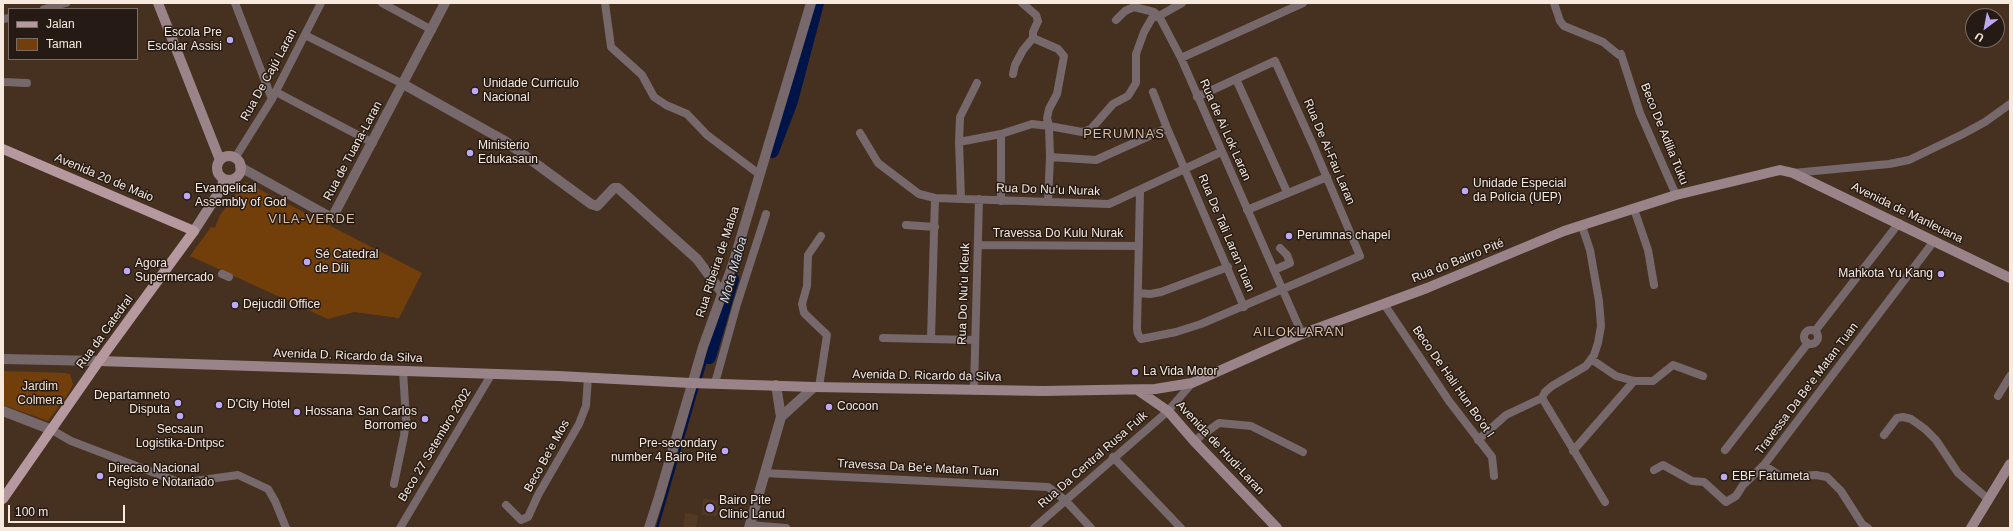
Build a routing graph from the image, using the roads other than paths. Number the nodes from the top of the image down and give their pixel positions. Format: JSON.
{"nodes":[{"id":1,"x":66,"y":3,"type":"edge"},
{"id":2,"x":158,"y":3,"type":"edge"},
{"id":3,"x":234,"y":3,"type":"edge"},
{"id":4,"x":321,"y":3,"type":"edge"},
{"id":5,"x":382,"y":3,"type":"edge"},
{"id":6,"x":445,"y":3,"type":"edge"},
{"id":7,"x":605,"y":3,"type":"edge"},
{"id":8,"x":811,"y":3,"type":"edge"},
{"id":9,"x":1022,"y":3,"type":"edge"},
{"id":10,"x":1182,"y":3,"type":"edge"},
{"id":11,"x":1303,"y":3,"type":"edge"},
{"id":12,"x":1554,"y":3,"type":"edge"},
{"id":13,"x":1294,"y":5,"type":"edge"},
{"id":14,"x":48,"y":8,"type":"edge"},
{"id":15,"x":1159,"y":16,"type":"junction"},
{"id":16,"x":1116,"y":20,"type":"dead end"},
{"id":17,"x":432,"y":30,"type":"junction"},
{"id":18,"x":305,"y":34,"type":"junction"},
{"id":19,"x":1033,"y":38,"type":"junction"},
{"id":20,"x":1181,"y":58,"type":"junction"},
{"id":21,"x":1013,"y":74,"type":"dead end"},
{"id":22,"x":1236,"y":79,"type":"junction"},
{"id":23,"x":3,"y":82,"type":"edge"},
{"id":24,"x":27,"y":83,"type":"dead end"},
{"id":25,"x":977,"y":83,"type":"dead end"},
{"id":26,"x":403,"y":84,"type":"junction"},
{"id":27,"x":276,"y":92,"type":"junction"},
{"id":28,"x":1153,"y":92,"type":"dead end"},
{"id":29,"x":1197,"y":97,"type":"junction"},
{"id":30,"x":272,"y":99,"type":"junction"},
{"id":31,"x":2010,"y":104,"type":"edge"},
{"id":32,"x":1048,"y":126,"type":"junction"},
{"id":33,"x":1167,"y":128,"type":"junction"},
{"id":34,"x":860,"y":133,"type":"dead end"},
{"id":35,"x":1001,"y":134,"type":"junction"},
{"id":36,"x":959,"y":142,"type":"junction"},
{"id":37,"x":373,"y":143,"type":"junction"},
{"id":38,"x":3,"y":149,"type":"edge"},
{"id":39,"x":1221,"y":152,"type":"junction"},
{"id":40,"x":1050,"y":157,"type":"junction"},
{"id":41,"x":235,"y":158,"type":"junction"},
{"id":42,"x":220,"y":160,"type":"junction"},
{"id":43,"x":240,"y":168,"type":"junction"},
{"id":44,"x":1185,"y":169,"type":"junction"},
{"id":45,"x":1793,"y":173,"type":"junction"},
{"id":46,"x":759,"y":174,"type":"junction"},
{"id":47,"x":1327,"y":177,"type":"junction"},
{"id":48,"x":224,"y":179,"type":"junction"},
{"id":49,"x":1140,"y":191,"type":"junction"},
{"id":50,"x":1287,"y":192,"type":"junction"},
{"id":51,"x":1676,"y":195,"type":"junction"},
{"id":52,"x":935,"y":198,"type":"junction"},
{"id":53,"x":961,"y":198,"type":"junction"},
{"id":54,"x":979,"y":199,"type":"junction"},
{"id":55,"x":1001,"y":201,"type":"junction"},
{"id":56,"x":1048,"y":202,"type":"junction"},
{"id":57,"x":1634,"y":209,"type":"junction"},
{"id":58,"x":1247,"y":210,"type":"junction"},
{"id":59,"x":766,"y":214,"type":"dead end"},
{"id":60,"x":1898,"y":223,"type":"junction"},
{"id":61,"x":906,"y":225,"type":"dead end"},
{"id":62,"x":1582,"y":226,"type":"junction"},
{"id":63,"x":934,"y":228,"type":"junction"},
{"id":64,"x":194,"y":231,"type":"junction"},
{"id":65,"x":821,"y":236,"type":"dead end"},
{"id":66,"x":1934,"y":241,"type":"junction"},
{"id":67,"x":978,"y":245,"type":"junction"},
{"id":68,"x":1139,"y":246,"type":"junction"},
{"id":69,"x":1280,"y":248,"type":"dead end"},
{"id":70,"x":1228,"y":268,"type":"junction"},
{"id":71,"x":1274,"y":270,"type":"junction"},
{"id":72,"x":2010,"y":278,"type":"edge"},
{"id":73,"x":1654,"y":285,"type":"dead end"},
{"id":74,"x":1282,"y":289,"type":"junction"},
{"id":75,"x":1138,"y":293,"type":"junction"},
{"id":76,"x":723,"y":294,"type":"junction"},
{"id":77,"x":1384,"y":304,"type":"junction"},
{"id":78,"x":1244,"y":307,"type":"junction"},
{"id":79,"x":1302,"y":334,"type":"junction"},
{"id":80,"x":884,"y":338,"type":"dead end"},
{"id":81,"x":931,"y":338,"type":"junction"},
{"id":82,"x":975,"y":340,"type":"junction"},
{"id":83,"x":3,"y":359,"type":"edge"},
{"id":84,"x":1591,"y":359,"type":"junction"},
{"id":85,"x":99,"y":361,"type":"junction"},
{"id":86,"x":403,"y":371,"type":"junction"},
{"id":87,"x":491,"y":375,"type":"junction"},
{"id":88,"x":1703,"y":376,"type":"dead end"},
{"id":89,"x":2010,"y":376,"type":"edge"},
{"id":90,"x":588,"y":378,"type":"junction"},
{"id":91,"x":1634,"y":382,"type":"junction"},
{"id":92,"x":695,"y":383,"type":"junction"},
{"id":93,"x":714,"y":383,"type":"junction"},
{"id":94,"x":1192,"y":383,"type":"junction"},
{"id":95,"x":776,"y":385,"type":"junction"},
{"id":96,"x":816,"y":387,"type":"junction"},
{"id":97,"x":974,"y":389,"type":"junction"},
{"id":98,"x":1139,"y":391,"type":"junction"},
{"id":99,"x":1998,"y":396,"type":"dead end"},
{"id":100,"x":1542,"y":398,"type":"junction"},
{"id":101,"x":3,"y":411,"type":"edge"},
{"id":102,"x":1168,"y":411,"type":"junction"},
{"id":103,"x":781,"y":417,"type":"junction"},
{"id":104,"x":52,"y":430,"type":"junction"},
{"id":105,"x":1884,"y":435,"type":"dead end"},
{"id":106,"x":1478,"y":440,"type":"junction"},
{"id":107,"x":1194,"y":441,"type":"junction"},
{"id":108,"x":1725,"y":450,"type":"dead end"},
{"id":109,"x":1573,"y":451,"type":"junction"},
{"id":110,"x":1303,"y":452,"type":"dead end"},
{"id":111,"x":1113,"y":457,"type":"junction"},
{"id":112,"x":2010,"y":464,"type":"edge"},
{"id":113,"x":1764,"y":465,"type":"junction"},
{"id":114,"x":1654,"y":470,"type":"dead end"},
{"id":115,"x":764,"y":473,"type":"junction"},
{"id":116,"x":1494,"y":476,"type":"dead end"},
{"id":117,"x":394,"y":484,"type":"dead end"},
{"id":118,"x":1988,"y":499,"type":"junction"},
{"id":119,"x":3,"y":500,"type":"edge"},
{"id":120,"x":1065,"y":500,"type":"junction"},
{"id":121,"x":1605,"y":502,"type":"dead end"},
{"id":122,"x":506,"y":505,"type":"dead end"},
{"id":123,"x":749,"y":526,"type":"edge"},
{"id":124,"x":286,"y":528,"type":"edge"},
{"id":125,"x":400,"y":528,"type":"edge"},
{"id":126,"x":649,"y":528,"type":"edge"},
{"id":127,"x":786,"y":528,"type":"edge"},
{"id":128,"x":1034,"y":528,"type":"edge"},
{"id":129,"x":1091,"y":528,"type":"edge"},
{"id":130,"x":1181,"y":528,"type":"edge"},
{"id":131,"x":1277,"y":528,"type":"edge"},
{"id":132,"x":1868,"y":528,"type":"edge"},
{"id":133,"x":1971,"y":528,"type":"edge"}],
"edges":[{"from":1,"to":14,"type":"street"},
{"from":2,"to":42,"type":"main road"},
{"from":3,"to":30,"type":"street"},
{"from":4,"to":18,"type":"street","name":"Rua De Cajú Laran"},
{"from":5,"to":17,"type":"street"},
{"from":6,"to":17,"type":"street","name":"Rua de Tuana-Laran"},
{"from":7,"to":46,"type":"street"},
{"from":8,"to":46,"type":"street","name":"Rua Ribeira de Maloa"},
{"from":9,"to":19,"type":"street"},
{"from":10,"to":15,"type":"street"},
{"from":11,"to":13,"type":"street"},
{"from":12,"to":51,"type":"street","name":"Beco De Adilia Tuku"},
{"from":13,"to":20,"type":"street"},
{"from":15,"to":16,"type":"street"},
{"from":15,"to":20,"type":"street","name":"Rua de Ai Lok Laran"},
{"from":15,"to":32,"type":"street"},
{"from":17,"to":26,"type":"street","name":"Rua de Tuana-Laran"},
{"from":18,"to":26,"type":"street"},
{"from":18,"to":27,"type":"street","name":"Rua De Cajú Laran"},
{"from":19,"to":21,"type":"street"},
{"from":19,"to":32,"type":"street"},
{"from":20,"to":29,"type":"street","name":"Rua de Ai Lok Laran"},
{"from":22,"to":29,"type":"street","name":"Rua De Ai-Fau Laran"},
{"from":22,"to":47,"type":"street","name":"Rua De Ai-Fau Laran"},
{"from":22,"to":50,"type":"street"},
{"from":23,"to":24,"type":"street"},
{"from":25,"to":36,"type":"street"},
{"from":26,"to":37,"type":"street","name":"Rua de Tuana-Laran"},
{"from":26,"to":76,"type":"street"},
{"from":27,"to":30,"type":"street","name":"Rua De Cajú Laran"},
{"from":27,"to":37,"type":"street"},
{"from":28,"to":33,"type":"street","name":"Rua De Tali Laran Tuan"},
{"from":29,"to":39,"type":"street","name":"Rua de Ai Lok Laran"},
{"from":30,"to":41,"type":"street","name":"Rua De Cajú Laran"},
{"from":31,"to":45,"type":"street"},
{"from":32,"to":35,"type":"street"},
{"from":32,"to":40,"type":"street"},
{"from":33,"to":40,"type":"street"},
{"from":33,"to":44,"type":"street","name":"Rua De Tali Laran Tuan"},
{"from":34,"to":52,"type":"street","name":"Rua Do Nu’u Nurak"},
{"from":35,"to":36,"type":"street"},
{"from":35,"to":55,"type":"street"},
{"from":36,"to":53,"type":"street"},
{"from":37,"to":43,"type":"street","name":"Rua de Tuana-Laran"},
{"from":38,"to":64,"type":"main road","name":"Avenida 20 de Maio"},
{"from":39,"to":44,"type":"street","name":"Rua Do Nu’u Nurak"},
{"from":39,"to":58,"type":"street","name":"Rua de Ai Lok Laran"},
{"from":40,"to":56,"type":"street"},
{"from":41,"to":42,"type":"main road"},
{"from":41,"to":43,"type":"main road"},
{"from":42,"to":48,"type":"main road"},
{"from":43,"to":48,"type":"main road"},
{"from":44,"to":49,"type":"street","name":"Rua Do Nu’u Nurak"},
{"from":44,"to":70,"type":"street","name":"Rua De Tali Laran Tuan"},
{"from":45,"to":51,"type":"main road","name":"Rua do Bairro Pité"},
{"from":45,"to":60,"type":"main road","name":"Avenida de Manleuana"},
{"from":46,"to":76,"type":"street","name":"Rua Ribeira de Maloa"},
{"from":47,"to":50,"type":"street"},
{"from":47,"to":74,"type":"street","name":"Rua De Ai-Fau Laran"},
{"from":48,"to":64,"type":"main road","name":"Rua da Catedral"},
{"from":49,"to":56,"type":"street","name":"Rua Do Nu’u Nurak"},
{"from":49,"to":68,"type":"street"},
{"from":50,"to":58,"type":"street"},
{"from":51,"to":57,"type":"main road","name":"Rua do Bairro Pité"},
{"from":52,"to":53,"type":"street","name":"Rua Do Nu’u Nurak"},
{"from":52,"to":63,"type":"street"},
{"from":53,"to":54,"type":"street","name":"Rua Do Nu’u Nurak"},
{"from":54,"to":55,"type":"street","name":"Rua Do Nu’u Nurak"},
{"from":54,"to":67,"type":"street","name":"Rua Do Nu’u Kleuk"},
{"from":55,"to":56,"type":"street","name":"Rua Do Nu’u Nurak"},
{"from":57,"to":62,"type":"main road","name":"Rua do Bairro Pité"},
{"from":57,"to":73,"type":"street"},
{"from":58,"to":71,"type":"street","name":"Rua de Ai Lok Laran"},
{"from":59,"to":93,"type":"street"},
{"from":60,"to":66,"type":"main road","name":"Avenida de Manleuana"},
{"from":60,"to":108,"type":"street"},
{"from":61,"to":63,"type":"street"},
{"from":62,"to":77,"type":"main road","name":"Rua do Bairro Pité"},
{"from":62,"to":84,"type":"street"},
{"from":63,"to":81,"type":"street"},
{"from":64,"to":85,"type":"main road","name":"Rua da Catedral"},
{"from":65,"to":96,"type":"street"},
{"from":66,"to":72,"type":"main road","name":"Avenida de Manleuana"},
{"from":66,"to":113,"type":"street","name":"Travessa Da Be’e Matan Tuan"},
{"from":67,"to":68,"type":"street","name":"Travessa Do Kulu Nurak"},
{"from":67,"to":82,"type":"street","name":"Rua Do Nu’u Kleuk"},
{"from":68,"to":75,"type":"street"},
{"from":69,"to":71,"type":"street"},
{"from":70,"to":75,"type":"street"},
{"from":70,"to":78,"type":"street","name":"Rua De Tali Laran Tuan"},
{"from":71,"to":74,"type":"street","name":"Rua de Ai Lok Laran"},
{"from":74,"to":78,"type":"street"},
{"from":74,"to":79,"type":"street","name":"Rua de Ai Lok Laran"},
{"from":75,"to":78,"type":"street"},
{"from":76,"to":92,"type":"street","name":"Rua Ribeira de Maloa"},
{"from":77,"to":79,"type":"main road","name":"Rua do Bairro Pité"},
{"from":77,"to":106,"type":"street","name":"Beco De Hali Hun Bo’ot I"},
{"from":79,"to":94,"type":"main road","name":"Rua do Bairro Pité"},
{"from":80,"to":81,"type":"street"},
{"from":81,"to":82,"type":"street"},
{"from":82,"to":97,"type":"street","name":"Rua Do Nu’u Kleuk"},
{"from":83,"to":85,"type":"street","name":"Avenida D. Ricardo da Silva"},
{"from":84,"to":91,"type":"street"},
{"from":84,"to":100,"type":"street"},
{"from":85,"to":86,"type":"main road","name":"Avenida D. Ricardo da Silva"},
{"from":85,"to":104,"type":"main road","name":"Rua da Catedral"},
{"from":86,"to":87,"type":"main road","name":"Avenida D. Ricardo da Silva"},
{"from":86,"to":117,"type":"street"},
{"from":87,"to":90,"type":"main road","name":"Avenida D. Ricardo da Silva"},
{"from":87,"to":125,"type":"street","name":"Beco 27 Setembro 2002"},
{"from":88,"to":91,"type":"street"},
{"from":89,"to":99,"type":"street"},
{"from":90,"to":92,"type":"main road","name":"Avenida D. Ricardo da Silva"},
{"from":90,"to":122,"type":"street","name":"Beco Be'e Mos"},
{"from":91,"to":109,"type":"street"},
{"from":92,"to":93,"type":"main road","name":"Avenida D. Ricardo da Silva"},
{"from":92,"to":126,"type":"street","name":"Rua Ribeira de Maloa"},
{"from":93,"to":95,"type":"main road","name":"Avenida D. Ricardo da Silva"},
{"from":94,"to":98,"type":"main road","name":"Rua do Bairro Pité"},
{"from":94,"to":102,"type":"street","name":"Rua Da Central Rusa Fuik"},
{"from":95,"to":96,"type":"main road","name":"Avenida D. Ricardo da Silva"},
{"from":95,"to":103,"type":"street"},
{"from":96,"to":97,"type":"main road","name":"Avenida D. Ricardo da Silva"},
{"from":96,"to":103,"type":"street"},
{"from":97,"to":98,"type":"main road","name":"Avenida D. Ricardo da Silva"},
{"from":98,"to":102,"type":"main road","name":"Avenida de Hudi-Laran"},
{"from":100,"to":106,"type":"street"},
{"from":100,"to":109,"type":"street"},
{"from":101,"to":104,"type":"street"},
{"from":102,"to":107,"type":"main road","name":"Avenida de Hudi-Laran"},
{"from":102,"to":111,"type":"street","name":"Rua Da Central Rusa Fuik"},
{"from":103,"to":115,"type":"street"},
{"from":104,"to":119,"type":"main road","name":"Rua da Catedral"},
{"from":104,"to":124,"type":"street"},
{"from":105,"to":118,"type":"street"},
{"from":106,"to":116,"type":"street","name":"Beco De Hali Hun Bo’ot I"},
{"from":107,"to":110,"type":"street"},
{"from":107,"to":131,"type":"main road","name":"Avenida de Hudi-Laran"},
{"from":109,"to":121,"type":"street"},
{"from":111,"to":120,"type":"street","name":"Rua Da Central Rusa Fuik"},
{"from":111,"to":130,"type":"street"},
{"from":112,"to":118,"type":"main road"},
{"from":113,"to":114,"type":"street"},
{"from":113,"to":132,"type":"street","name":"Travessa Da Be’e Matan Tuan"},
{"from":115,"to":120,"type":"street","name":"Travessa Da Be’e Matan Tuan"},
{"from":115,"to":123,"type":"street"},
{"from":118,"to":133,"type":"main road"},
{"from":120,"to":128,"type":"street","name":"Rua Da Central Rusa Fuik"},
{"from":120,"to":129,"type":"street","name":"Travessa Da Be’e Matan Tuan"},
{"from":123,"to":127,"type":"street"}]}
